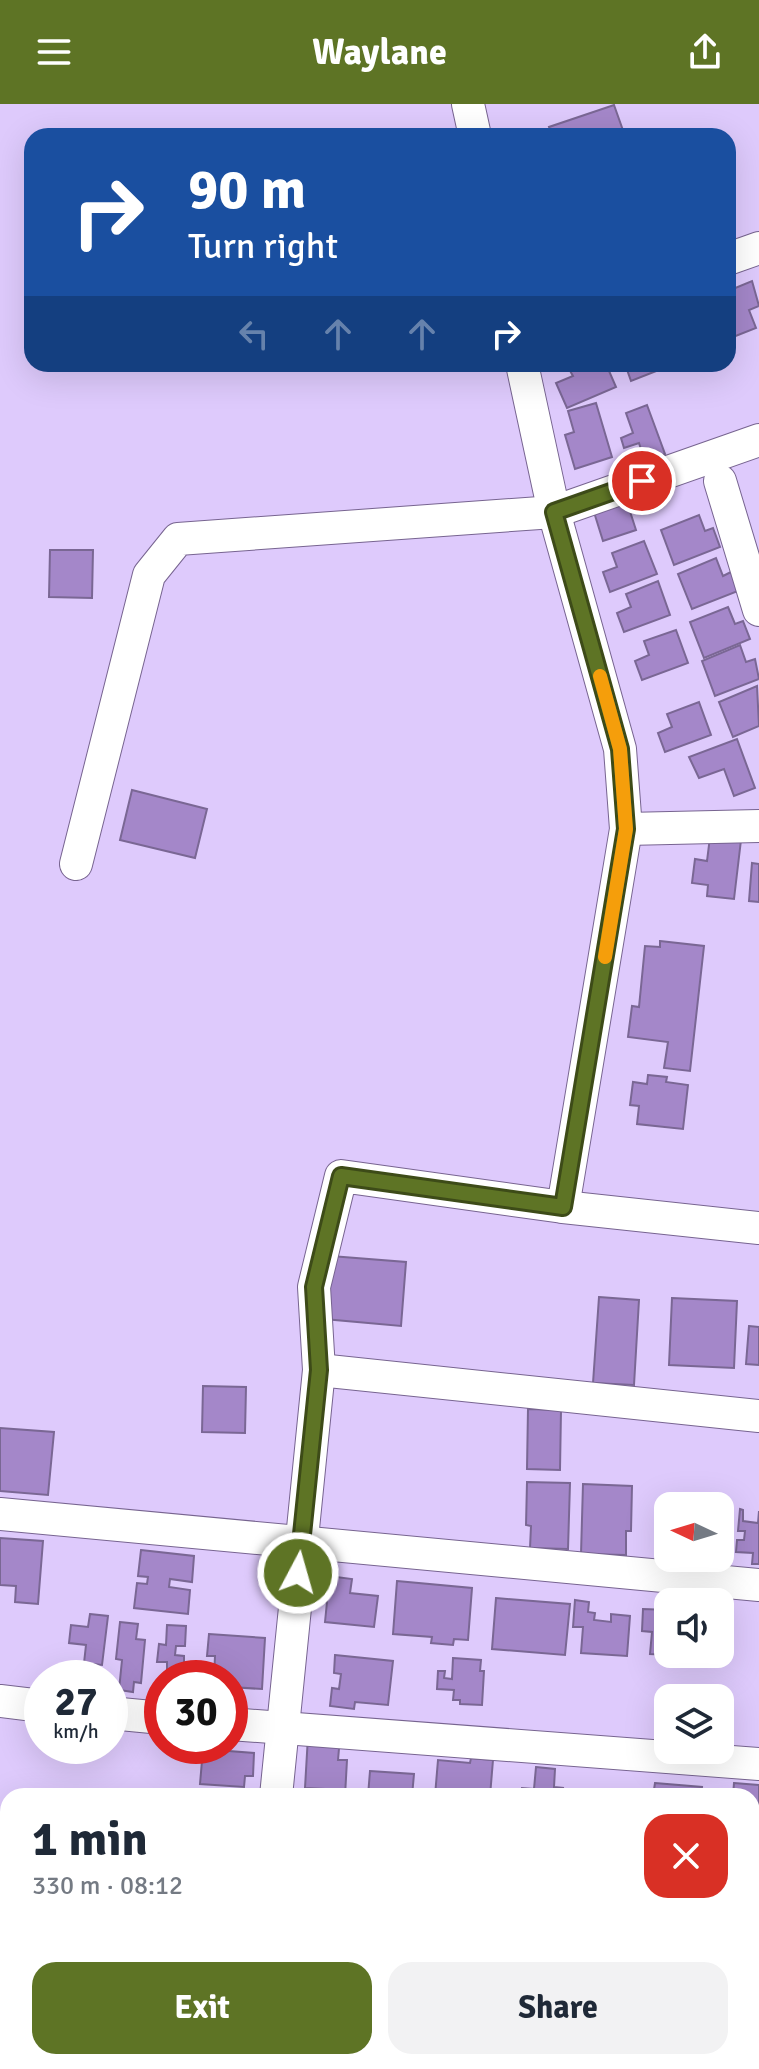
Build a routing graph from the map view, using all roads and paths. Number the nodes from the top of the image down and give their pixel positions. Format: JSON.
{"nodes":[{"id":1,"x":468,"y":104,"type":"edge"},
{"id":2,"x":473,"y":128,"type":"edge"},
{"id":3,"x":759,"y":248,"type":"edge"},
{"id":4,"x":736,"y":256,"type":"edge"},
{"id":5,"x":524,"y":372,"type":"edge"},
{"id":6,"x":759,"y":440,"type":"edge"},
{"id":7,"x":720,"y":481,"type":"dead end"},
{"id":8,"x":554,"y":512,"type":"junction"},
{"id":9,"x":759,"y":610,"type":"edge"},
{"id":10,"x":759,"y":826,"type":"edge"},
{"id":11,"x":626,"y":829,"type":"junction"},
{"id":12,"x":76,"y":864,"type":"dead end"},
{"id":13,"x":563,"y":1207,"type":"junction"},
{"id":14,"x":759,"y":1228,"type":"edge"},
{"id":15,"x":319,"y":1370,"type":"junction"},
{"id":16,"x":759,"y":1416,"type":"edge"},
{"id":17,"x":0,"y":1514,"type":"edge"},
{"id":18,"x":301,"y":1542,"type":"junction"},
{"id":19,"x":759,"y":1585,"type":"edge"},
{"id":20,"x":0,"y":1701,"type":"edge"},
{"id":21,"x":24,"y":1704,"type":"edge"},
{"id":22,"x":248,"y":1725,"type":"edge"},
{"id":23,"x":282,"y":1728,"type":"junction"},
{"id":24,"x":759,"y":1764,"type":"edge"},
{"id":25,"x":277,"y":1788,"type":"edge"}],
"edges":[{"from":1,"to":2,"type":"street"},
{"from":3,"to":4,"type":"street"},
{"from":5,"to":8,"type":"street"},
{"from":6,"to":8,"type":"street"},
{"from":7,"to":9,"type":"street"},
{"from":8,"to":11,"type":"street"},
{"from":8,"to":12,"type":"street"},
{"from":10,"to":11,"type":"street"},
{"from":11,"to":13,"type":"street"},
{"from":13,"to":14,"type":"street"},
{"from":13,"to":15,"type":"street"},
{"from":15,"to":16,"type":"street"},
{"from":15,"to":18,"type":"street"},
{"from":17,"to":18,"type":"street"},
{"from":18,"to":19,"type":"street"},
{"from":18,"to":23,"type":"street"},
{"from":20,"to":21,"type":"street"},
{"from":22,"to":23,"type":"street"},
{"from":23,"to":24,"type":"street"},
{"from":23,"to":25,"type":"street"}]}
